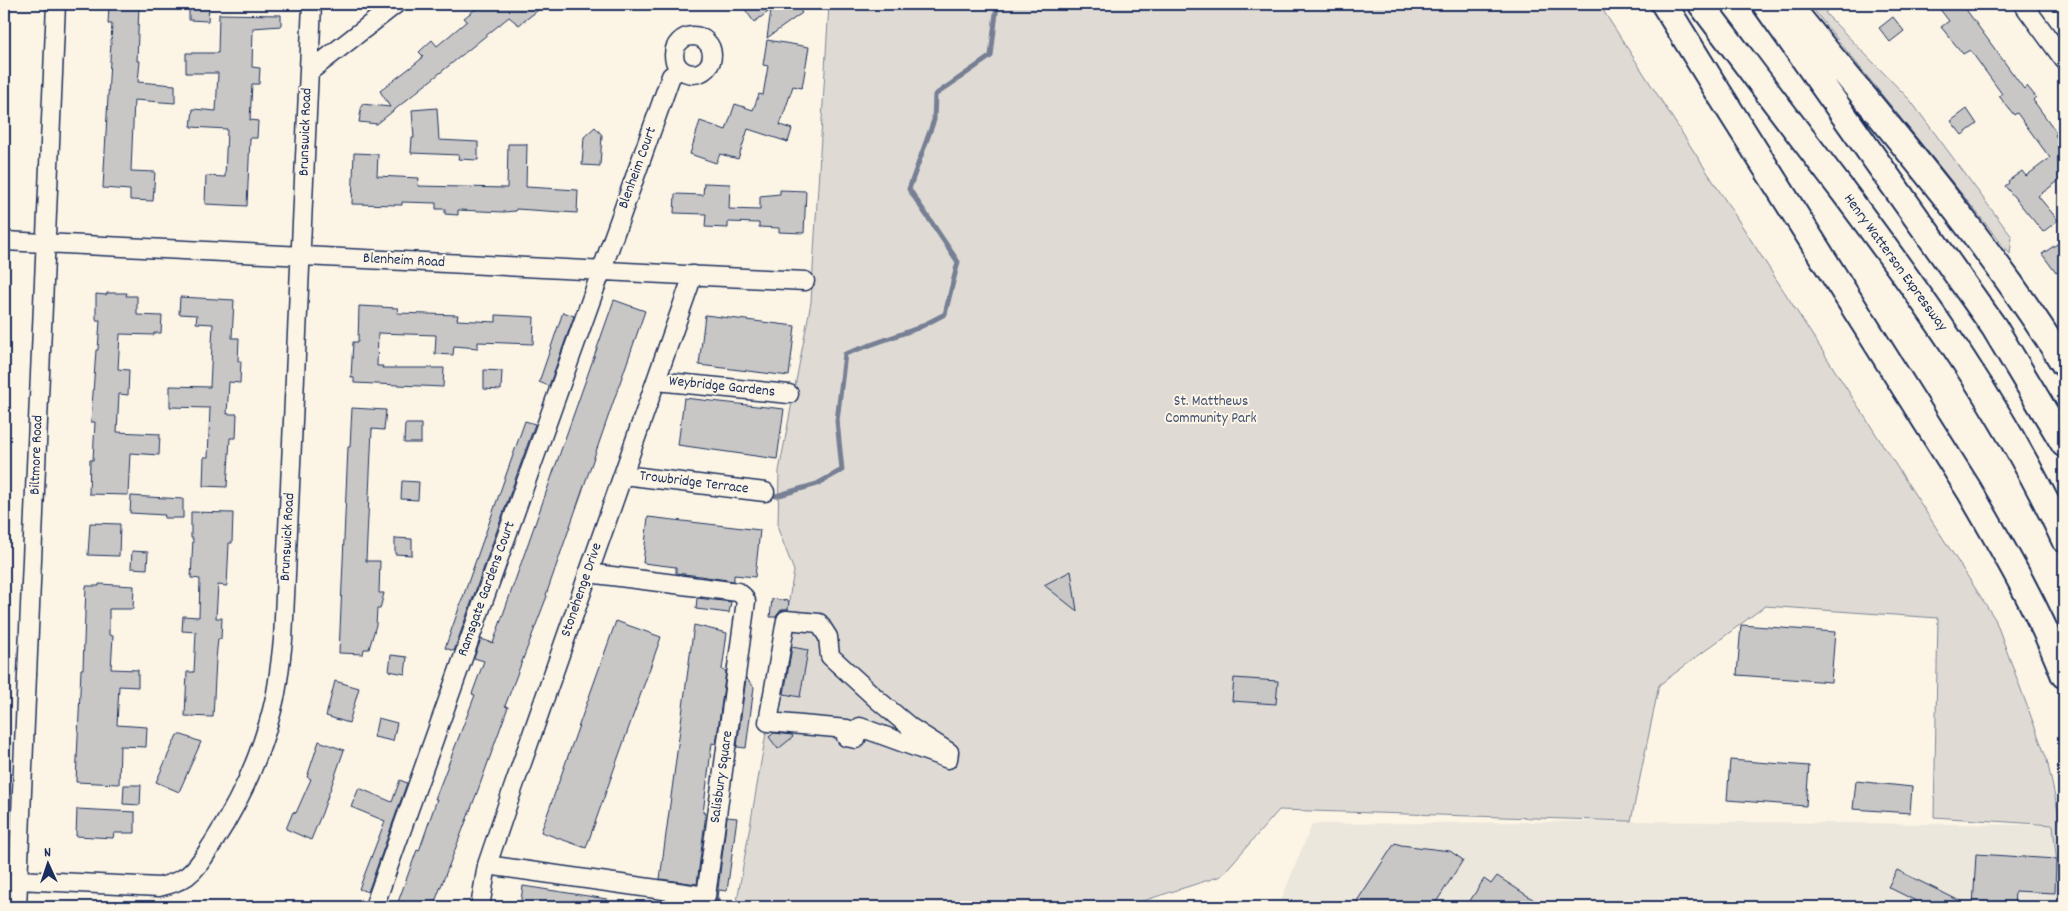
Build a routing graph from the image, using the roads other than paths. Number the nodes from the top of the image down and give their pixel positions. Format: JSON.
{"nodes":[{"id":1,"x":56,"y":4,"type":"edge"},
{"id":2,"x":312,"y":4,"type":"edge"},
{"id":3,"x":396,"y":4,"type":"edge"},
{"id":4,"x":1664,"y":4,"type":"edge"},
{"id":5,"x":1701,"y":4,"type":"edge"},
{"id":6,"x":1765,"y":4,"type":"edge"},
{"id":7,"x":1788,"y":4,"type":"edge"},
{"id":8,"x":2023,"y":4,"type":"edge"},
{"id":9,"x":2064,"y":60,"type":"edge"},
{"id":10,"x":680,"y":69,"type":"dead end"},
{"id":11,"x":309,"y":72,"type":"junction"},
{"id":12,"x":4,"y":241,"type":"edge"},
{"id":13,"x":46,"y":243,"type":"junction"},
{"id":14,"x":301,"y":256,"type":"junction"},
{"id":15,"x":601,"y":271,"type":"junction"},
{"id":16,"x":693,"y":275,"type":"junction"},
{"id":17,"x":804,"y":281,"type":"dead end"},
{"id":18,"x":2064,"y":364,"type":"edge"},
{"id":19,"x":656,"y":381,"type":"junction"},
{"id":20,"x":789,"y":394,"type":"dead end"},
{"id":21,"x":2064,"y":444,"type":"edge"},
{"id":22,"x":623,"y":475,"type":"junction"},
{"id":23,"x":765,"y":492,"type":"dead end"},
{"id":24,"x":2064,"y":539,"type":"edge"},
{"id":25,"x":588,"y":573,"type":"junction"},
{"id":26,"x":2064,"y":674,"type":"edge"},
{"id":27,"x":949,"y":752,"type":"joint"},
{"id":28,"x":487,"y":865,"type":"junction"},
{"id":29,"x":18,"y":880,"type":"junction"},
{"id":30,"x":711,"y":901,"type":"edge"},
{"id":31,"x":17,"y":907,"type":"edge"},
{"id":32,"x":374,"y":907,"type":"edge"},
{"id":33,"x":480,"y":907,"type":"edge"}],
"edges":[{"from":1,"to":13,"type":"street","name":"Biltmore Road"},
{"from":2,"to":11,"type":"street","name":"Brunswick Road"},
{"from":3,"to":11,"type":"street"},
{"from":4,"to":26,"type":"highway"},
{"from":5,"to":24,"type":"highway","name":"Henry Watterson Expressway"},
{"from":6,"to":21,"type":"highway"},
{"from":7,"to":18,"type":"highway"},
{"from":8,"to":9,"type":"street"},
{"from":10,"to":15,"type":"street","name":"Blenheim Court"},
{"from":11,"to":14,"type":"street","name":"Brunswick Road"},
{"from":12,"to":13,"type":"street","name":"Blenheim Road"},
{"from":13,"to":14,"type":"street","name":"Blenheim Road"},
{"from":13,"to":29,"type":"street","name":"Biltmore Road"},
{"from":14,"to":15,"type":"street","name":"Blenheim Road"},
{"from":14,"to":29,"type":"street","name":"Brunswick Road"},
{"from":15,"to":16,"type":"street","name":"Blenheim Road"},
{"from":15,"to":32,"type":"street","name":"Ramsgate Gardens Court"},
{"from":16,"to":17,"type":"street","name":"Blenheim Road"},
{"from":16,"to":19,"type":"street","name":"Stonehenge Drive"},
{"from":19,"to":20,"type":"street","name":"Weybridge Gardens"},
{"from":19,"to":22,"type":"street","name":"Stonehenge Drive"},
{"from":22,"to":23,"type":"street","name":"Trowbridge Terrace"},
{"from":22,"to":25,"type":"street","name":"Stonehenge Drive"},
{"from":25,"to":28,"type":"street","name":"Stonehenge Drive"},
{"from":25,"to":30,"type":"street","name":"Salisbury Square"},
{"from":27,"to":27,"type":"street"},
{"from":28,"to":30,"type":"street","name":"Salisbury Square"},
{"from":28,"to":33,"type":"street","name":"Stonehenge Drive"},
{"from":29,"to":31,"type":"street","name":"Biltmore Road"}]}
